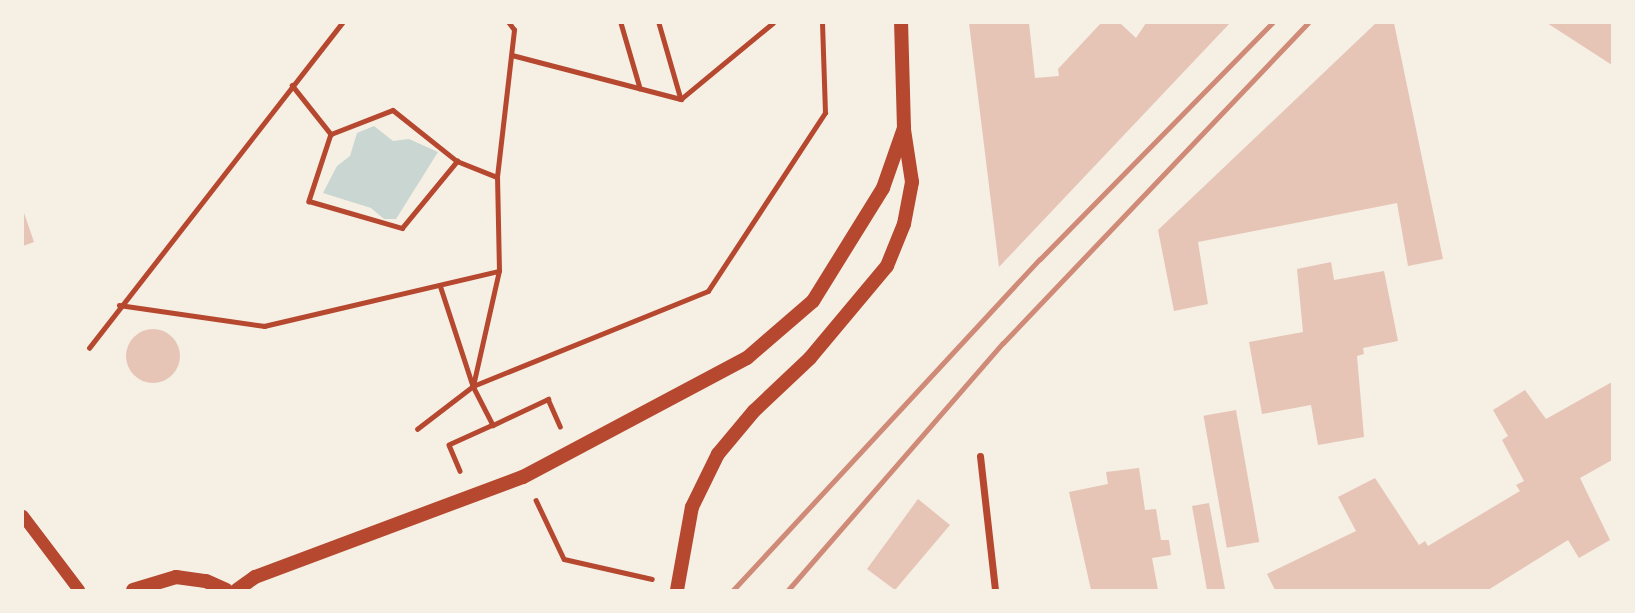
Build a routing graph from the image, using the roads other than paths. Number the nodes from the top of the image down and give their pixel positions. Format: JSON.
{"nodes":[{"id":1,"x":901,"y":23,"type":"edge"},
{"id":2,"x":904,"y":128,"type":"junction"},
{"id":3,"x":980,"y":456,"type":"dead end"},
{"id":4,"x":23,"y":516,"type":"edge"},
{"id":5,"x":677,"y":587,"type":"edge"},
{"id":6,"x":79,"y":590,"type":"edge"},
{"id":7,"x":133,"y":590,"type":"edge"},
{"id":8,"x":226,"y":590,"type":"edge"},
{"id":9,"x":237,"y":590,"type":"edge"},
{"id":10,"x":995,"y":590,"type":"edge"}],
"edges":[{"from":1,"to":2,"type":"main road"},
{"from":2,"to":5,"type":"main road"},
{"from":2,"to":9,"type":"main road"},
{"from":3,"to":10,"type":"street"},
{"from":4,"to":6,"type":"street"},
{"from":7,"to":8,"type":"main road"}]}
